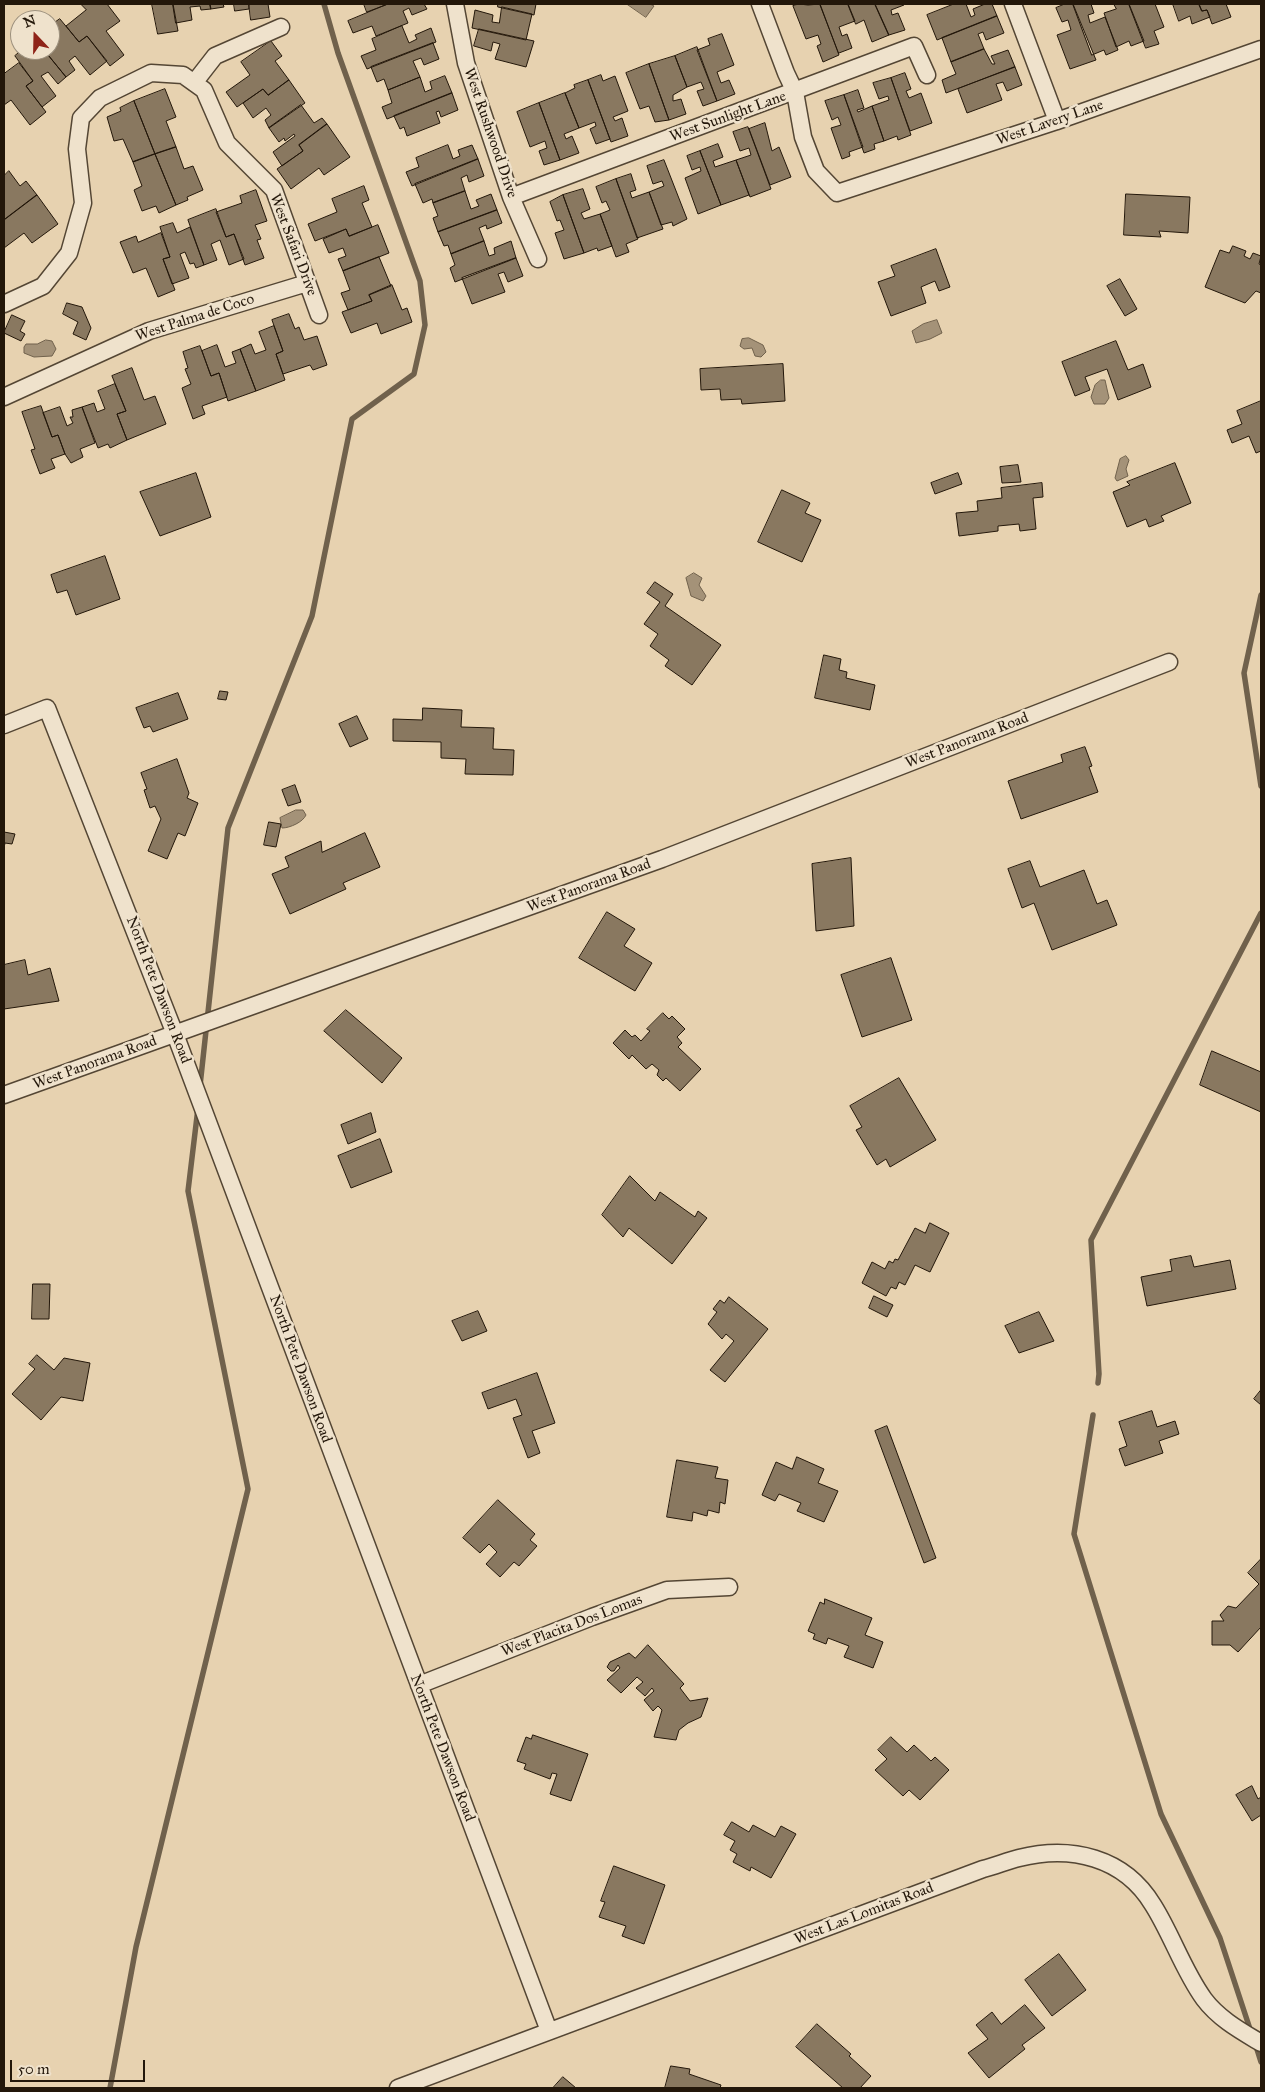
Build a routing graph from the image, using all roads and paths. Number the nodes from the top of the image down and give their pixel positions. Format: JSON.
{"nodes":[{"id":1,"x":454,"y":4,"type":"edge"},
{"id":2,"x":760,"y":4,"type":"edge"},
{"id":3,"x":1013,"y":4,"type":"edge"},
{"id":4,"x":281,"y":26,"type":"dead end"},
{"id":5,"x":1261,"y":49,"type":"edge"},
{"id":6,"x":927,"y":75,"type":"dead end"},
{"id":7,"x":194,"y":83,"type":"junction"},
{"id":8,"x":795,"y":92,"type":"junction"},
{"id":9,"x":1057,"y":121,"type":"junction"},
{"id":10,"x":511,"y":197,"type":"junction"},
{"id":11,"x":538,"y":259,"type":"dead end"},
{"id":12,"x":307,"y":283,"type":"junction"},
{"id":13,"x":4,"y":304,"type":"edge"},
{"id":14,"x":320,"y":315,"type":"dead end"},
{"id":15,"x":4,"y":397,"type":"edge"},
{"id":16,"x":1169,"y":662,"type":"dead end"},
{"id":17,"x":4,"y":725,"type":"edge"},
{"id":18,"x":175,"y":1034,"type":"junction"},
{"id":19,"x":4,"y":1095,"type":"edge"},
{"id":20,"x":729,"y":1587,"type":"dead end"},
{"id":21,"x":418,"y":1686,"type":"junction"},
{"id":22,"x":549,"y":2031,"type":"junction"},
{"id":23,"x":1261,"y":2043,"type":"edge"},
{"id":24,"x":398,"y":2088,"type":"edge"}],
"edges":[{"from":1,"to":10,"type":"street","name":"West Rushwood Drive"},
{"from":2,"to":8,"type":"street"},
{"from":3,"to":9,"type":"street"},
{"from":4,"to":7,"type":"street"},
{"from":5,"to":9,"type":"street","name":"West Lavery Lane"},
{"from":6,"to":8,"type":"street","name":"West Sunlight Lane"},
{"from":7,"to":12,"type":"street","name":"West Safari Drive"},
{"from":7,"to":13,"type":"street"},
{"from":8,"to":9,"type":"street","name":"West Lavery Lane"},
{"from":8,"to":10,"type":"street","name":"West Sunlight Lane"},
{"from":10,"to":11,"type":"street","name":"West Rushwood Drive"},
{"from":12,"to":14,"type":"street","name":"West Safari Drive"},
{"from":12,"to":15,"type":"street","name":"West Palma de Coco"},
{"from":16,"to":18,"type":"street","name":"West Panorama Road"},
{"from":17,"to":18,"type":"street","name":"North Pete Dawson Road"},
{"from":18,"to":19,"type":"street","name":"West Panorama Road"},
{"from":18,"to":21,"type":"street","name":"North Pete Dawson Road"},
{"from":20,"to":21,"type":"street","name":"West Placita Dos Lomas"},
{"from":21,"to":22,"type":"street","name":"North Pete Dawson Road"},
{"from":22,"to":23,"type":"street","name":"West Las Lomitas Road"},
{"from":22,"to":24,"type":"street","name":"West Las Lomitas Road"}]}
